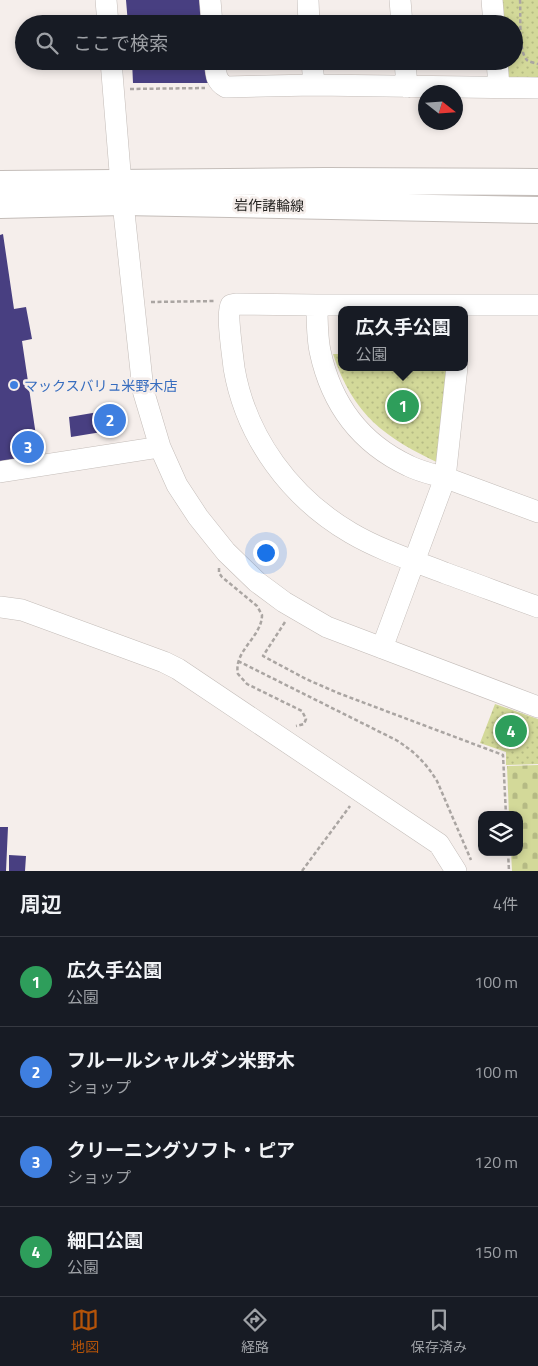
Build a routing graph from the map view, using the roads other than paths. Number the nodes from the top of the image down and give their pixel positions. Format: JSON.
{"nodes":[{"id":1,"x":106,"y":0,"type":"edge"},
{"id":2,"x":210,"y":0,"type":"edge"},
{"id":3,"x":308,"y":0,"type":"edge"},
{"id":4,"x":400,"y":0,"type":"edge"},
{"id":5,"x":492,"y":0,"type":"edge"},
{"id":6,"x":107,"y":15,"type":"edge"},
{"id":7,"x":211,"y":15,"type":"edge"},
{"id":8,"x":309,"y":15,"type":"edge"},
{"id":9,"x":401,"y":15,"type":"edge"},
{"id":10,"x":493,"y":15,"type":"edge"},
{"id":11,"x":113,"y":70,"type":"edge"},
{"id":12,"x":216,"y":70,"type":"edge"},
{"id":13,"x":313,"y":70,"type":"edge"},
{"id":14,"x":406,"y":70,"type":"edge"},
{"id":15,"x":498,"y":70,"type":"edge"},
{"id":16,"x":314,"y":85,"type":"junction"},
{"id":17,"x":407,"y":87,"type":"junction"},
{"id":18,"x":499,"y":87,"type":"junction"},
{"id":19,"x":538,"y":88,"type":"edge"},
{"id":20,"x":538,"y":182,"type":"edge"},
{"id":21,"x":0,"y":184,"type":"edge"},
{"id":22,"x":122,"y":193,"type":"junction"},
{"id":23,"x":0,"y":205,"type":"edge"},
{"id":24,"x":538,"y":210,"type":"edge"},
{"id":25,"x":538,"y":305,"type":"edge"},
{"id":26,"x":317,"y":306,"type":"junction"},
{"id":27,"x":338,"y":306,"type":"edge"},
{"id":28,"x":468,"y":307,"type":"edge"},
{"id":29,"x":457,"y":371,"type":"edge"},
{"id":30,"x":160,"y":447,"type":"junction"},
{"id":31,"x":0,"y":472,"type":"edge"},
{"id":32,"x":445,"y":478,"type":"junction"},
{"id":33,"x":538,"y":512,"type":"edge"},
{"id":34,"x":415,"y":561,"type":"junction"},
{"id":35,"x":538,"y":606,"type":"edge"},
{"id":36,"x":0,"y":607,"type":"edge"},
{"id":37,"x":382,"y":648,"type":"junction"},
{"id":38,"x":538,"y":707,"type":"edge"},
{"id":39,"x":464,"y":867,"type":"edge"}],
"edges":[{"from":1,"to":6,"type":"street"},
{"from":2,"to":7,"type":"street"},
{"from":3,"to":8,"type":"street"},
{"from":4,"to":9,"type":"street"},
{"from":5,"to":10,"type":"street"},
{"from":11,"to":22,"type":"street"},
{"from":12,"to":16,"type":"street"},
{"from":13,"to":16,"type":"street"},
{"from":14,"to":17,"type":"street"},
{"from":15,"to":18,"type":"street"},
{"from":16,"to":17,"type":"street"},
{"from":17,"to":18,"type":"street"},
{"from":18,"to":19,"type":"street"},
{"from":20,"to":22,"type":"main road","name":"岩作諸輪線"},
{"from":21,"to":22,"type":"main road","name":"岩作諸輪線"},
{"from":22,"to":23,"type":"main road","name":"岩作諸輪線"},
{"from":22,"to":24,"type":"main road","name":"岩作諸輪線"},
{"from":22,"to":30,"type":"street"},
{"from":25,"to":28,"type":"street"},
{"from":26,"to":27,"type":"street"},
{"from":26,"to":32,"type":"street"},
{"from":26,"to":34,"type":"street"},
{"from":29,"to":32,"type":"street"},
{"from":30,"to":31,"type":"street"},
{"from":30,"to":37,"type":"street"},
{"from":32,"to":33,"type":"street"},
{"from":32,"to":34,"type":"street"},
{"from":34,"to":35,"type":"street"},
{"from":34,"to":37,"type":"street"},
{"from":36,"to":39,"type":"street"},
{"from":37,"to":38,"type":"street"}]}
